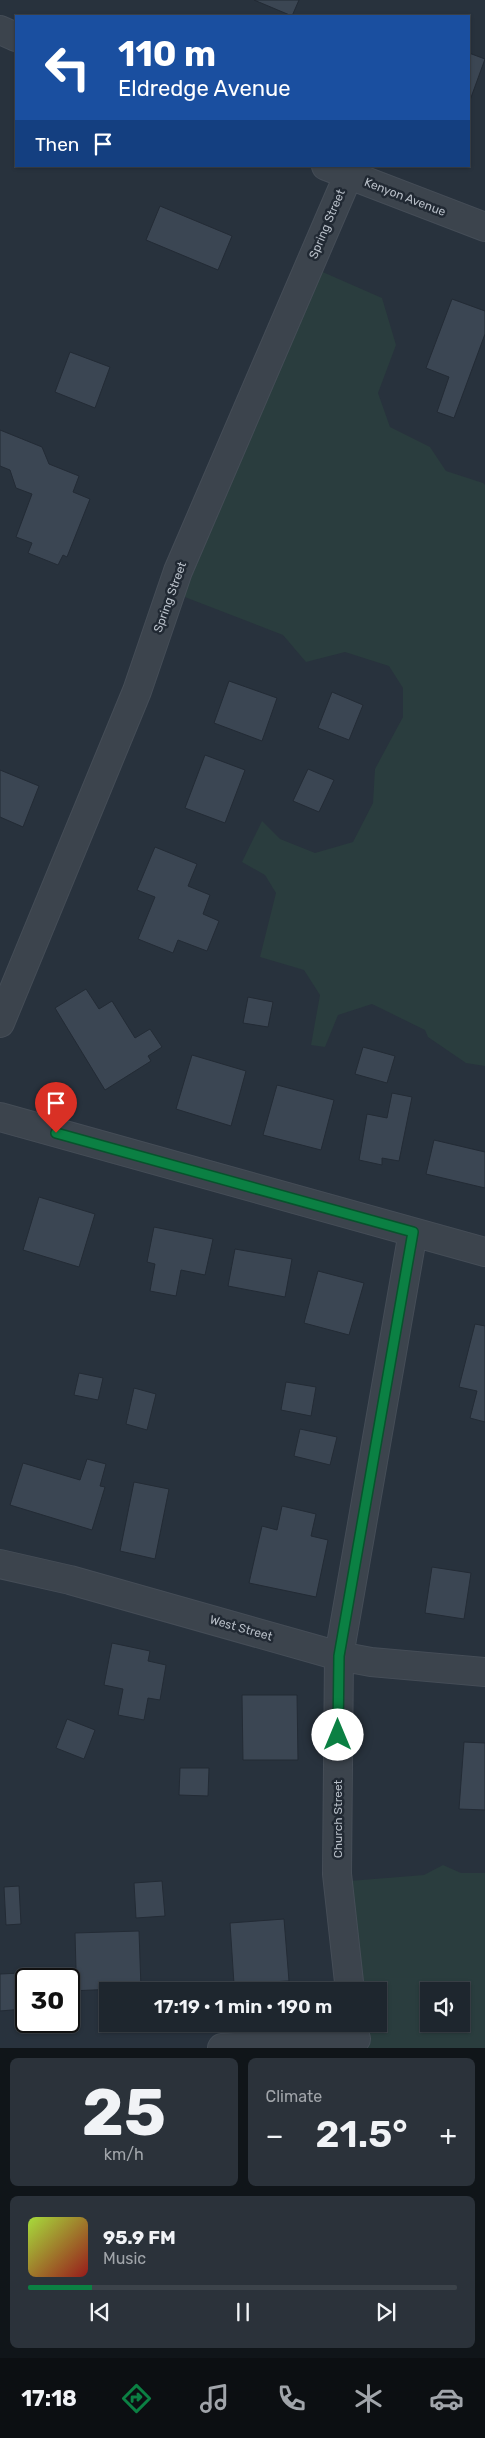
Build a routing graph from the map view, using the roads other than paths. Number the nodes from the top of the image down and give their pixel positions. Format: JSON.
{"nodes":[{"id":1,"x":0,"y":30,"type":"edge"},
{"id":2,"x":15,"y":37,"type":"edge"},
{"id":3,"x":337,"y":171,"type":"edge"},
{"id":4,"x":485,"y":227,"type":"edge"},
{"id":5,"x":0,"y":1023,"type":"edge"},
{"id":6,"x":0,"y":1117,"type":"edge"},
{"id":7,"x":413,"y":1232,"type":"junction"},
{"id":8,"x":485,"y":1252,"type":"edge"},
{"id":9,"x":0,"y":1564,"type":"edge"},
{"id":10,"x":339,"y":1656,"type":"junction"},
{"id":11,"x":485,"y":1672,"type":"edge"},
{"id":12,"x":349,"y":1982,"type":"edge"},
{"id":13,"x":355,"y":2037,"type":"edge"},
{"id":14,"x":222,"y":2048,"type":"edge"}],
"edges":[{"from":1,"to":2,"type":"street"},
{"from":3,"to":4,"type":"street","name":"Kenyon Avenue"},
{"from":3,"to":5,"type":"street","name":"Spring Street"},
{"from":6,"to":7,"type":"street"},
{"from":7,"to":8,"type":"street"},
{"from":7,"to":10,"type":"street","name":"Church Street"},
{"from":9,"to":10,"type":"street","name":"West Street"},
{"from":10,"to":11,"type":"street","name":"West Street"},
{"from":10,"to":12,"type":"street","name":"Church Street"},
{"from":13,"to":14,"type":"street"}]}
